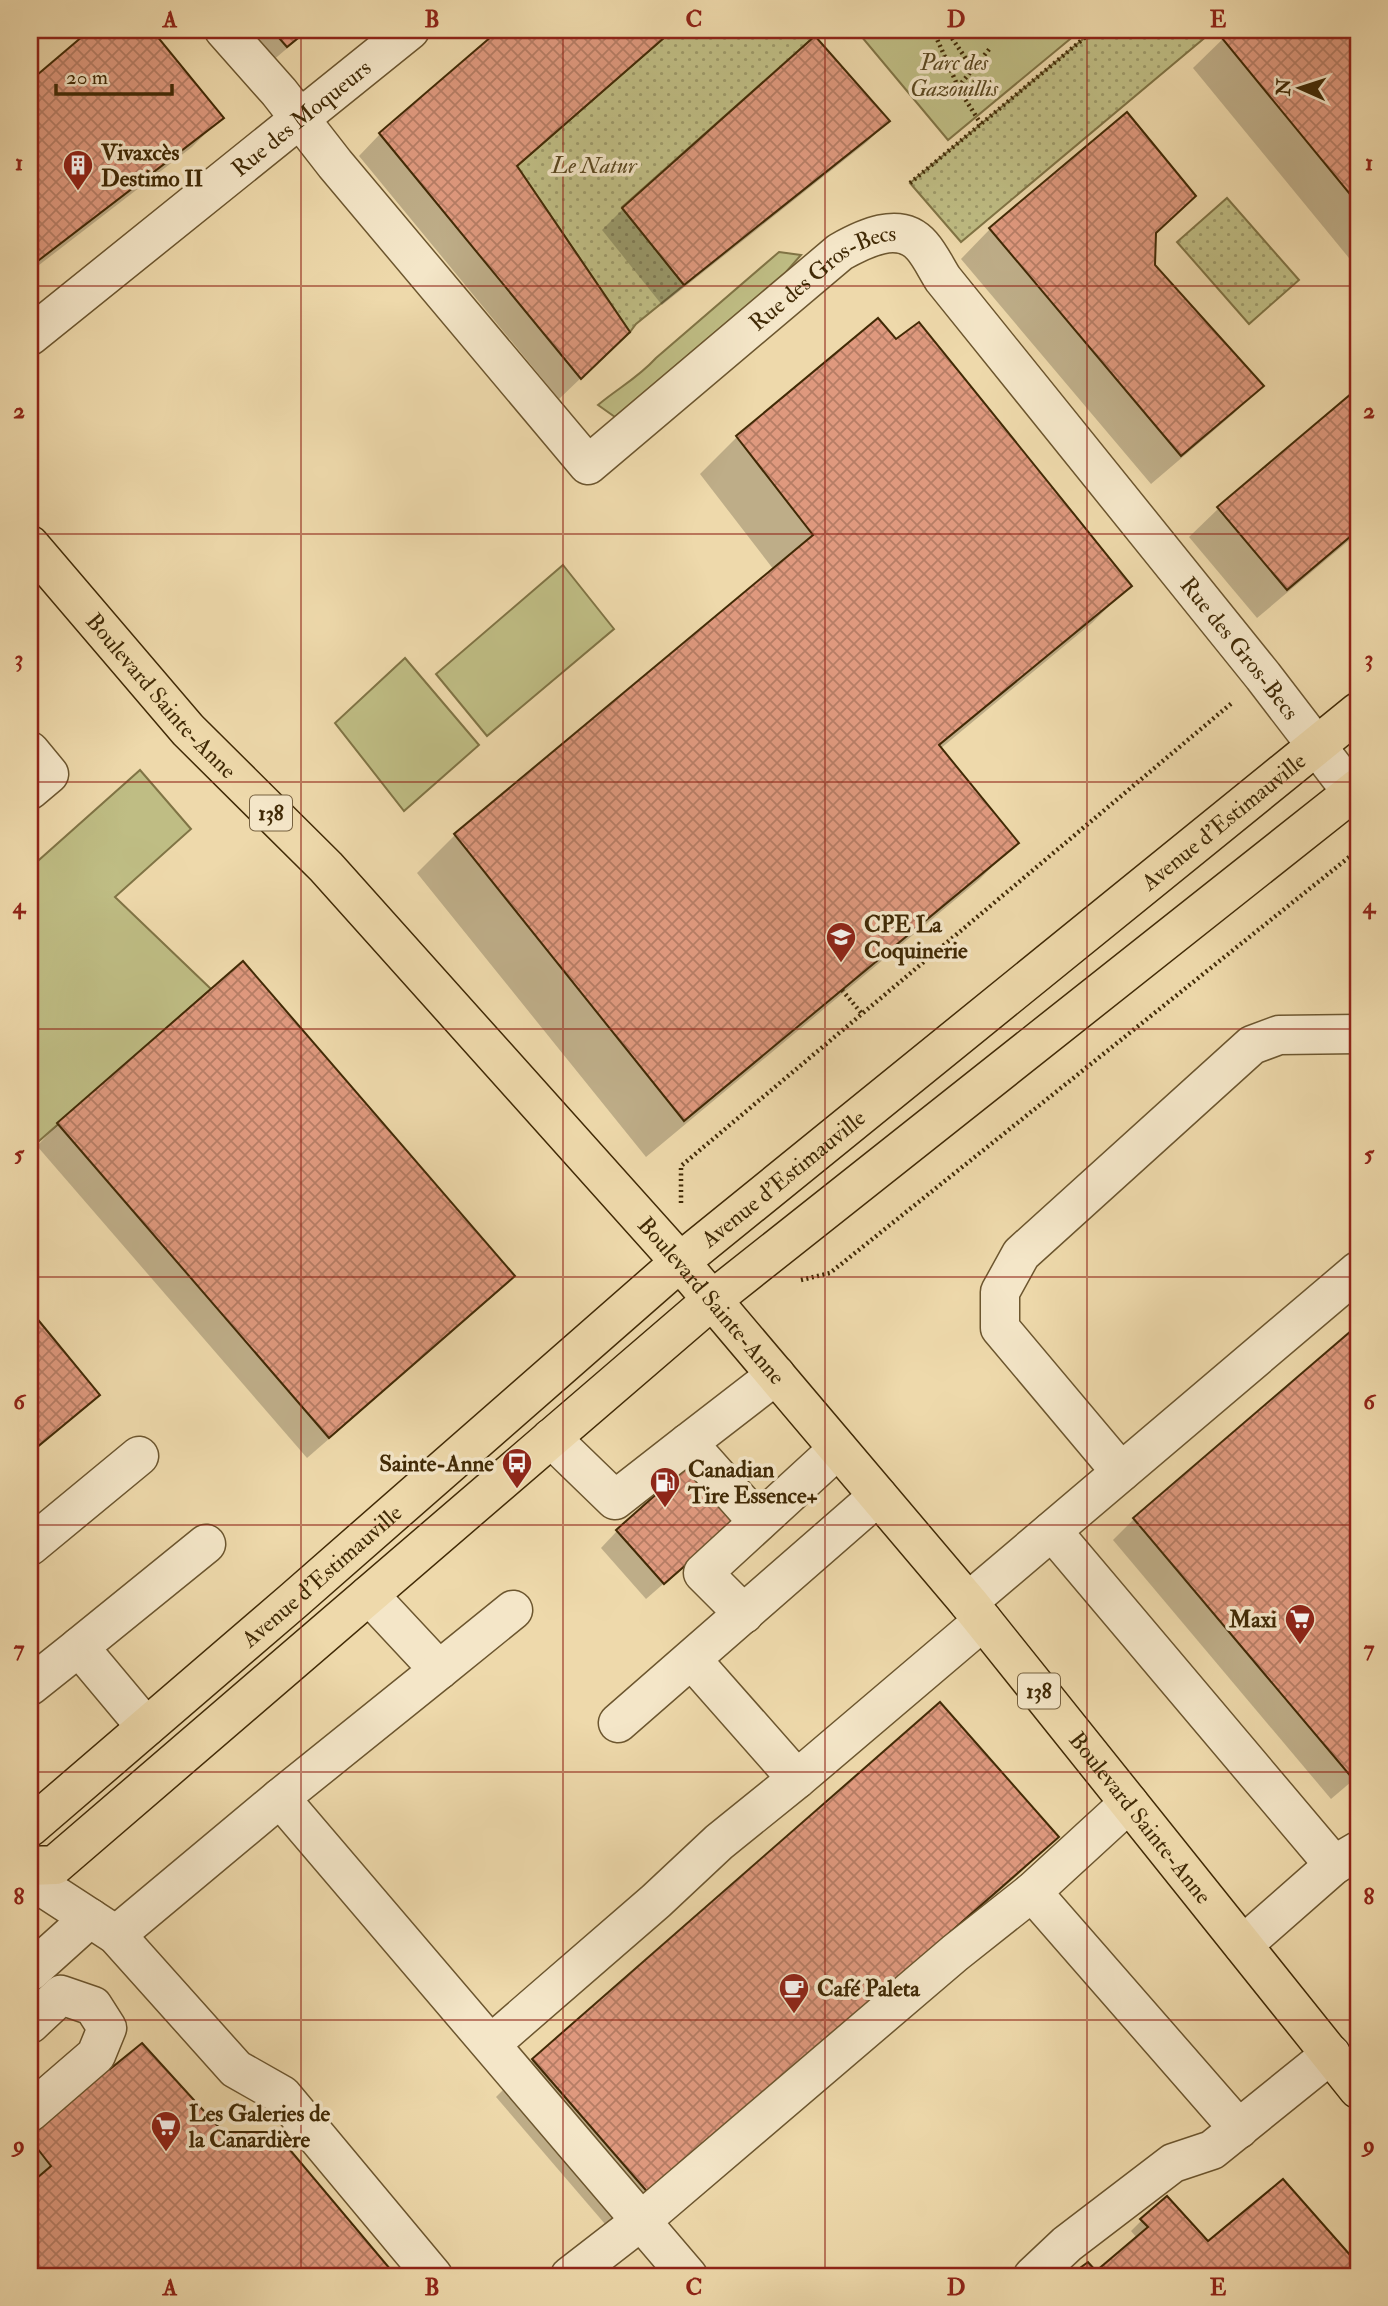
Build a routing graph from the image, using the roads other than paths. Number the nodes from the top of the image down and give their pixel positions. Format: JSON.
{"nodes":[{"id":1,"x":224,"y":30,"type":"edge"},
{"id":2,"x":410,"y":30,"type":"edge"},
{"id":3,"x":300,"y":119,"type":"junction"},
{"id":4,"x":30,"y":336,"type":"edge"},
{"id":5,"x":30,"y":545,"type":"edge"},
{"id":6,"x":1358,"y":712,"type":"edge"},
{"id":7,"x":1317,"y":746,"type":"junction"},
{"id":8,"x":30,"y":751,"type":"edge"},
{"id":9,"x":30,"y":790,"type":"edge"},
{"id":10,"x":1356,"y":794,"type":"edge"},
{"id":11,"x":1358,"y":1034,"type":"edge"},
{"id":12,"x":680,"y":1262,"type":"junction"},
{"id":13,"x":1358,"y":1271,"type":"edge"},
{"id":14,"x":712,"y":1300,"type":"junction"},
{"id":15,"x":776,"y":1375,"type":"junction"},
{"id":16,"x":551,"y":1438,"type":"junction"},
{"id":17,"x":688,"y":1443,"type":"junction"},
{"id":18,"x":838,"y":1449,"type":"junction"},
{"id":19,"x":139,"y":1456,"type":"dead end"},
{"id":20,"x":1121,"y":1472,"type":"junction"},
{"id":21,"x":878,"y":1496,"type":"junction"},
{"id":22,"x":758,"y":1522,"type":"junction"},
{"id":23,"x":1052,"y":1531,"type":"junction"},
{"id":24,"x":206,"y":1544,"type":"dead end"},
{"id":25,"x":30,"y":1546,"type":"edge"},
{"id":26,"x":369,"y":1595,"type":"junction"},
{"id":27,"x":513,"y":1610,"type":"dead end"},
{"id":28,"x":975,"y":1611,"type":"junction"},
{"id":29,"x":744,"y":1614,"type":"junction"},
{"id":30,"x":79,"y":1647,"type":"junction"},
{"id":31,"x":692,"y":1660,"type":"junction"},
{"id":32,"x":439,"y":1671,"type":"junction"},
{"id":33,"x":30,"y":1686,"type":"edge"},
{"id":34,"x":618,"y":1723,"type":"dead end"},
{"id":35,"x":146,"y":1727,"type":"junction"},
{"id":36,"x":797,"y":1779,"type":"junction"},
{"id":37,"x":280,"y":1798,"type":"junction"},
{"id":38,"x":1129,"y":1803,"type":"junction"},
{"id":39,"x":30,"y":1827,"type":"edge"},
{"id":40,"x":1346,"y":1858,"type":"edge"},
{"id":41,"x":30,"y":1866,"type":"edge"},
{"id":42,"x":30,"y":1879,"type":"edge"},
{"id":43,"x":1031,"y":1892,"type":"junction"},
{"id":44,"x":103,"y":1927,"type":"junction"},
{"id":45,"x":1243,"y":1945,"type":"junction"},
{"id":46,"x":30,"y":1972,"type":"edge"},
{"id":47,"x":30,"y":2024,"type":"edge"},
{"id":48,"x":491,"y":2044,"type":"junction"},
{"id":49,"x":1331,"y":2054,"type":"junction"},
{"id":50,"x":1358,"y":2089,"type":"edge"},
{"id":51,"x":30,"y":2112,"type":"edge"},
{"id":52,"x":1239,"y":2129,"type":"junction"},
{"id":53,"x":641,"y":2221,"type":"junction"},
{"id":54,"x":433,"y":2276,"type":"edge"},
{"id":55,"x":570,"y":2276,"type":"edge"},
{"id":56,"x":688,"y":2276,"type":"edge"},
{"id":57,"x":1033,"y":2276,"type":"edge"}],
"edges":[{"from":1,"to":3,"type":"street"},
{"from":2,"to":3,"type":"street","name":"Rue des Moqueurs"},
{"from":3,"to":4,"type":"street","name":"Rue des Moqueurs"},
{"from":3,"to":7,"type":"street","name":"Rue des Gros-Becs"},
{"from":5,"to":12,"type":"main road","name":"Boulevard Sainte-Anne","number":"138"},
{"from":6,"to":7,"type":"main road","name":"Avenue d'Estimauville"},
{"from":7,"to":10,"type":"street","name":"Rue des Gros-Becs"},
{"from":7,"to":12,"type":"main road","name":"Avenue d'Estimauville"},
{"from":8,"to":9,"type":"street"},
{"from":10,"to":14,"type":"main road","name":"Avenue d'Estimauville"},
{"from":11,"to":20,"type":"street"},
{"from":12,"to":14,"type":"main road","name":"Boulevard Sainte-Anne","number":"138"},
{"from":12,"to":35,"type":"main road","name":"Avenue d'Estimauville"},
{"from":13,"to":20,"type":"street"},
{"from":14,"to":15,"type":"main road","name":"Boulevard Sainte-Anne","number":"138"},
{"from":14,"to":16,"type":"main road","name":"Avenue d'Estimauville"},
{"from":15,"to":17,"type":"street"},
{"from":15,"to":18,"type":"main road","name":"Boulevard Sainte-Anne","number":"138"},
{"from":16,"to":17,"type":"street"},
{"from":16,"to":26,"type":"main road","name":"Avenue d'Estimauville"},
{"from":17,"to":22,"type":"street"},
{"from":18,"to":21,"type":"main road","name":"Boulevard Sainte-Anne","number":"138"},
{"from":18,"to":22,"type":"street"},
{"from":19,"to":25,"type":"street"},
{"from":20,"to":23,"type":"street"},
{"from":21,"to":28,"type":"main road","name":"Boulevard Sainte-Anne","number":"138"},
{"from":21,"to":29,"type":"street"},
{"from":22,"to":29,"type":"street"},
{"from":23,"to":28,"type":"street"},
{"from":23,"to":40,"type":"street"},
{"from":24,"to":30,"type":"street"},
{"from":26,"to":32,"type":"street"},
{"from":26,"to":41,"type":"main road","name":"Avenue d'Estimauville"},
{"from":27,"to":32,"type":"street"},
{"from":28,"to":36,"type":"street"},
{"from":28,"to":38,"type":"main road","name":"Boulevard Sainte-Anne","number":"138"},
{"from":29,"to":31,"type":"street"},
{"from":30,"to":33,"type":"street"},
{"from":30,"to":35,"type":"street"},
{"from":31,"to":34,"type":"street"},
{"from":31,"to":36,"type":"street"},
{"from":32,"to":37,"type":"street"},
{"from":35,"to":39,"type":"main road","name":"Avenue d'Estimauville"},
{"from":36,"to":48,"type":"street"},
{"from":37,"to":44,"type":"street"},
{"from":37,"to":48,"type":"street"},
{"from":38,"to":43,"type":"street"},
{"from":38,"to":45,"type":"main road","name":"Boulevard Sainte-Anne","number":"138"},
{"from":40,"to":45,"type":"street"},
{"from":42,"to":44,"type":"street"},
{"from":43,"to":52,"type":"street"},
{"from":43,"to":53,"type":"street"},
{"from":44,"to":46,"type":"street"},
{"from":44,"to":54,"type":"street"},
{"from":45,"to":49,"type":"main road","name":"Boulevard Sainte-Anne","number":"138"},
{"from":47,"to":51,"type":"street"},
{"from":48,"to":53,"type":"street"},
{"from":49,"to":50,"type":"main road","name":"Boulevard Sainte-Anne","number":"138"},
{"from":49,"to":52,"type":"street"},
{"from":52,"to":57,"type":"street"},
{"from":53,"to":55,"type":"street"},
{"from":53,"to":56,"type":"street"}]}
